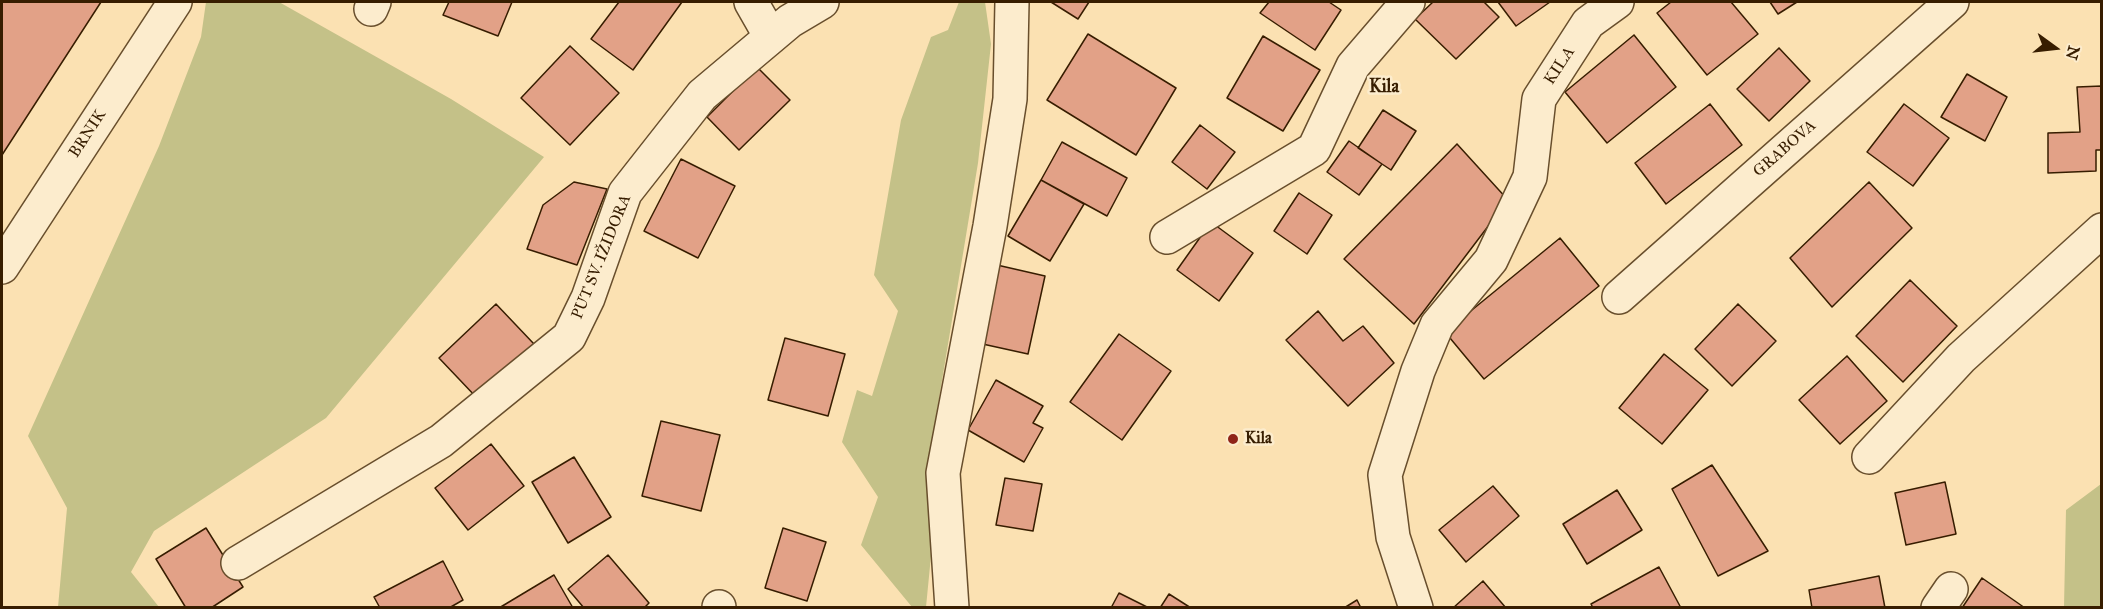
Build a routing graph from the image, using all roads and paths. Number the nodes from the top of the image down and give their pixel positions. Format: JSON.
{"nodes":[{"id":1,"x":175,"y":2,"type":"edge"},
{"id":2,"x":751,"y":2,"type":"edge"},
{"id":3,"x":822,"y":2,"type":"edge"},
{"id":4,"x":1012,"y":2,"type":"edge"},
{"id":5,"x":1408,"y":2,"type":"edge"},
{"id":6,"x":1617,"y":2,"type":"edge"},
{"id":7,"x":1952,"y":2,"type":"edge"},
{"id":8,"x":771,"y":37,"type":"junction"},
{"id":9,"x":2102,"y":230,"type":"edge"},
{"id":10,"x":1167,"y":237,"type":"dead end"},
{"id":11,"x":2,"y":267,"type":"edge"},
{"id":12,"x":1619,"y":297,"type":"dead end"},
{"id":13,"x":1869,"y":457,"type":"dead end"},
{"id":14,"x":238,"y":563,"type":"dead end"},
{"id":15,"x":952,"y":608,"type":"edge"},
{"id":16,"x":1416,"y":608,"type":"edge"}],
"edges":[{"from":1,"to":11,"type":"street","name":"BRNIK"},
{"from":2,"to":8,"type":"street"},
{"from":3,"to":8,"type":"street","name":"PUT SV. IŽIDORA"},
{"from":4,"to":15,"type":"street"},
{"from":5,"to":10,"type":"street"},
{"from":6,"to":16,"type":"street","name":"KILA"},
{"from":7,"to":12,"type":"street","name":"GRABOVA"},
{"from":8,"to":14,"type":"street","name":"PUT SV. IŽIDORA"},
{"from":9,"to":13,"type":"street"}]}
